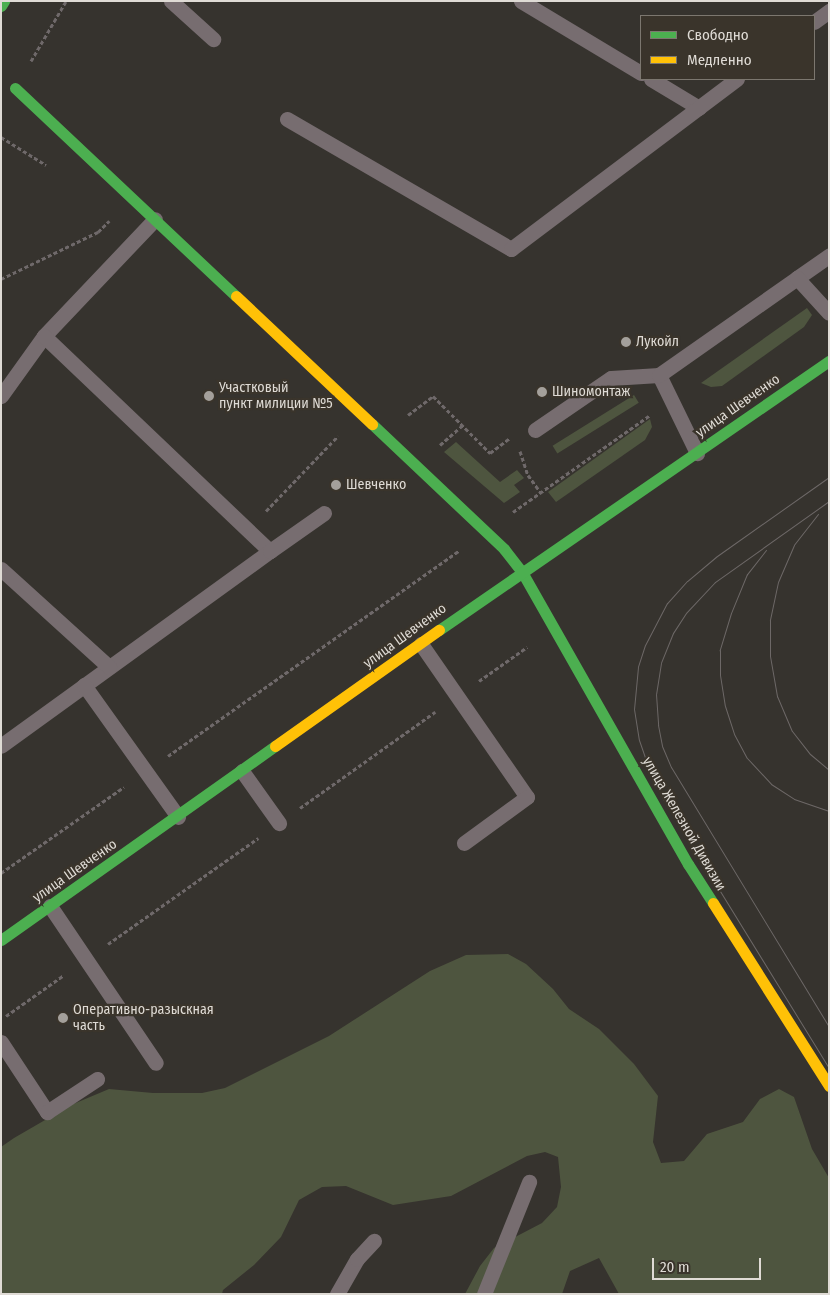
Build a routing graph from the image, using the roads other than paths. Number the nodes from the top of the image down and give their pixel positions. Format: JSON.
{"nodes":[{"id":1,"x":4,"y":1,"type":"edge"},
{"id":2,"x":171,"y":1,"type":"edge"},
{"id":3,"x":521,"y":1,"type":"edge"},
{"id":4,"x":1,"y":6,"type":"edge"},
{"id":5,"x":829,"y":10,"type":"edge"},
{"id":6,"x":815,"y":21,"type":"edge"},
{"id":7,"x":213,"y":39,"type":"dead end"},
{"id":8,"x":640,"y":72,"type":"edge"},
{"id":9,"x":653,"y":80,"type":"edge"},
{"id":10,"x":736,"y":80,"type":"edge"},
{"id":11,"x":15,"y":88,"type":"road end"},
{"id":12,"x":699,"y":108,"type":"junction"},
{"id":13,"x":288,"y":119,"type":"dead end"},
{"id":14,"x":155,"y":219,"type":"junction"},
{"id":15,"x":829,"y":256,"type":"edge"},
{"id":16,"x":797,"y":278,"type":"junction"},
{"id":17,"x":829,"y":313,"type":"edge"},
{"id":18,"x":44,"y":336,"type":"junction"},
{"id":19,"x":829,"y":361,"type":"edge"},
{"id":20,"x":659,"y":375,"type":"junction"},
{"id":21,"x":1,"y":396,"type":"edge"},
{"id":22,"x":535,"y":430,"type":"dead end"},
{"id":23,"x":697,"y":453,"type":"junction"},
{"id":24,"x":324,"y":513,"type":"dead end"},
{"id":25,"x":270,"y":551,"type":"junction"},
{"id":26,"x":1,"y":569,"type":"edge"},
{"id":27,"x":522,"y":572,"type":"junction"},
{"id":28,"x":421,"y":644,"type":"junction"},
{"id":29,"x":109,"y":667,"type":"junction"},
{"id":30,"x":84,"y":685,"type":"junction"},
{"id":31,"x":1,"y":746,"type":"edge"},
{"id":32,"x":242,"y":771,"type":"junction"},
{"id":33,"x":178,"y":817,"type":"junction"},
{"id":34,"x":279,"y":823,"type":"dead end"},
{"id":35,"x":464,"y":843,"type":"dead end"},
{"id":36,"x":50,"y":906,"type":"junction"},
{"id":37,"x":1,"y":940,"type":"edge"},
{"id":38,"x":1,"y":1042,"type":"edge"},
{"id":39,"x":156,"y":1062,"type":"dead end"},
{"id":40,"x":97,"y":1079,"type":"dead end"},
{"id":41,"x":829,"y":1086,"type":"edge"},
{"id":42,"x":528,"y":1182,"type":"dead end"},
{"id":43,"x":374,"y":1241,"type":"dead end"},
{"id":44,"x":337,"y":1294,"type":"edge"},
{"id":45,"x":484,"y":1294,"type":"edge"}],
"edges":[{"from":1,"to":4,"type":"street"},
{"from":2,"to":7,"type":"lane"},
{"from":3,"to":8,"type":"lane"},
{"from":5,"to":6,"type":"lane"},
{"from":9,"to":12,"type":"lane"},
{"from":10,"to":12,"type":"lane"},
{"from":11,"to":14,"type":"street","name":"улица Железной Дивизии"},
{"from":12,"to":13,"type":"lane"},
{"from":14,"to":18,"type":"lane"},
{"from":14,"to":27,"type":"street","name":"улица Железной Дивизии"},
{"from":15,"to":16,"type":"lane"},
{"from":16,"to":17,"type":"lane"},
{"from":16,"to":20,"type":"lane"},
{"from":18,"to":21,"type":"lane"},
{"from":18,"to":25,"type":"lane"},
{"from":19,"to":23,"type":"street","name":"улица Шевченко"},
{"from":20,"to":22,"type":"lane"},
{"from":20,"to":23,"type":"lane"},
{"from":23,"to":27,"type":"street","name":"улица Шевченко"},
{"from":24,"to":25,"type":"lane"},
{"from":25,"to":29,"type":"lane"},
{"from":26,"to":29,"type":"lane"},
{"from":27,"to":28,"type":"street","name":"улица Шевченко"},
{"from":27,"to":41,"type":"street","name":"улица Железной Дивизии"},
{"from":28,"to":32,"type":"street","name":"улица Шевченко"},
{"from":28,"to":35,"type":"lane"},
{"from":29,"to":30,"type":"lane"},
{"from":30,"to":31,"type":"lane"},
{"from":30,"to":33,"type":"lane"},
{"from":32,"to":33,"type":"street","name":"улица Шевченко"},
{"from":32,"to":34,"type":"lane"},
{"from":33,"to":36,"type":"street","name":"улица Шевченко"},
{"from":36,"to":37,"type":"street","name":"улица Шевченко"},
{"from":36,"to":39,"type":"lane"},
{"from":38,"to":40,"type":"lane"},
{"from":42,"to":45,"type":"lane"},
{"from":43,"to":44,"type":"lane"}]}
